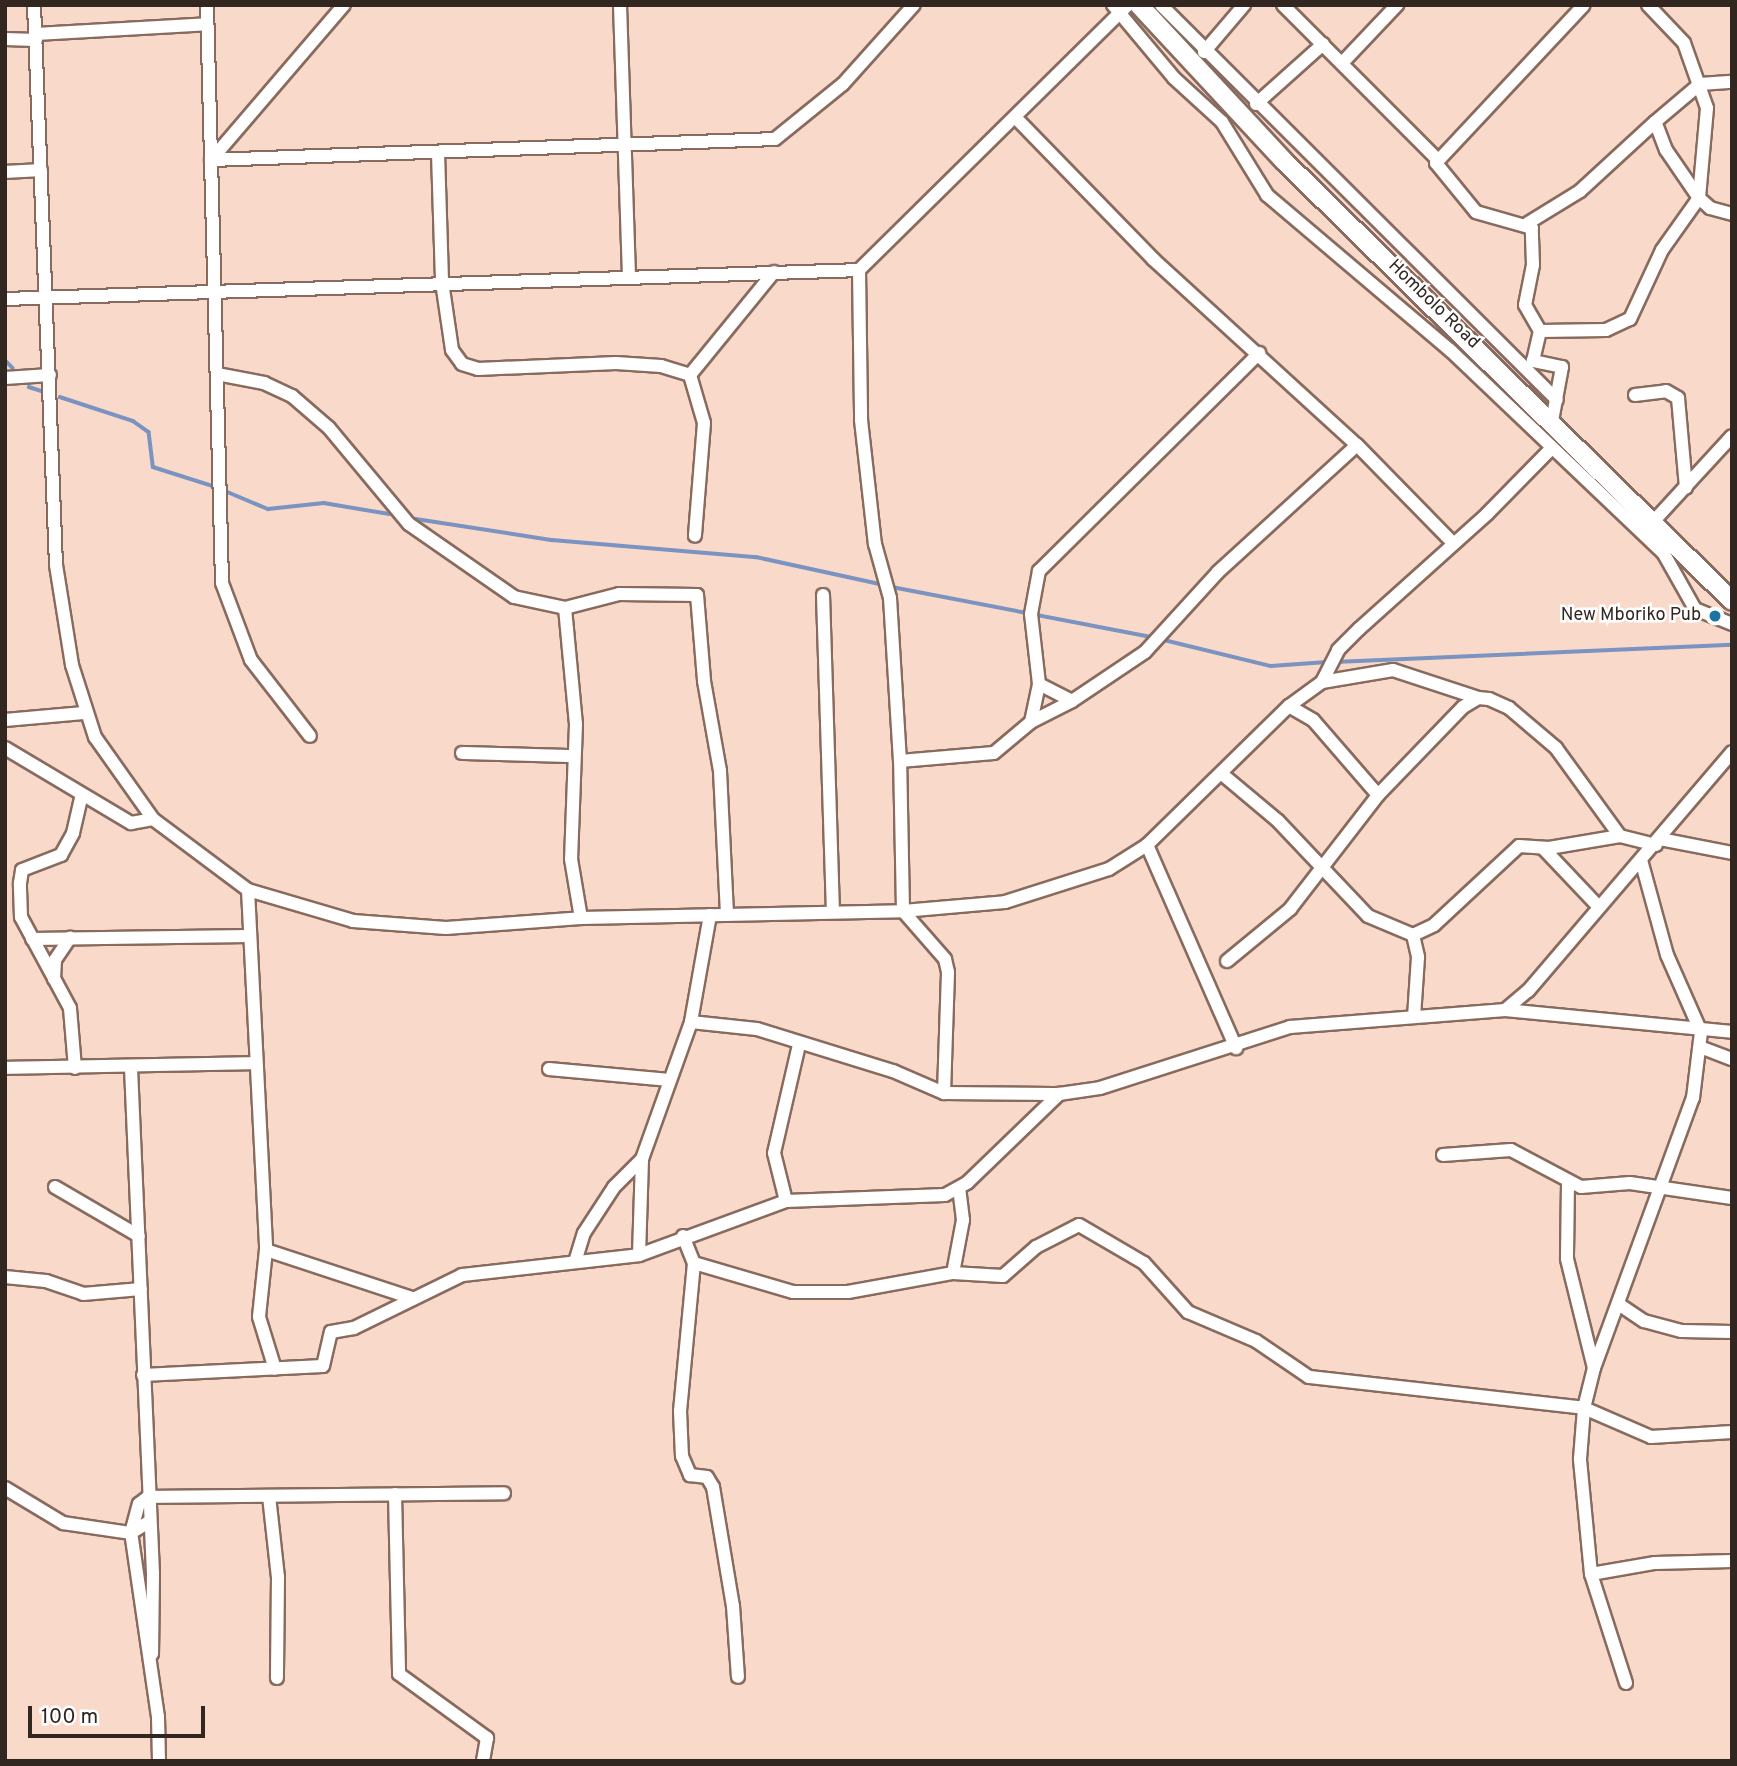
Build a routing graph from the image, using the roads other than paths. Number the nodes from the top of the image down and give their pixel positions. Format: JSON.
{"nodes":[{"id":1,"x":34,"y":5,"type":"edge"},
{"id":2,"x":207,"y":5,"type":"edge"},
{"id":3,"x":344,"y":5,"type":"edge"},
{"id":4,"x":621,"y":5,"type":"edge"},
{"id":5,"x":914,"y":5,"type":"edge"},
{"id":6,"x":1139,"y":5,"type":"edge"},
{"id":7,"x":1161,"y":5,"type":"edge"},
{"id":8,"x":1244,"y":5,"type":"edge"},
{"id":9,"x":1283,"y":5,"type":"edge"},
{"id":10,"x":1397,"y":5,"type":"edge"},
{"id":11,"x":1584,"y":5,"type":"edge"},
{"id":12,"x":1648,"y":5,"type":"edge"},
{"id":13,"x":1120,"y":8,"type":"edge"},
{"id":14,"x":207,"y":24,"type":"junction"},
{"id":15,"x":36,"y":37,"type":"junction"},
{"id":16,"x":5,"y":39,"type":"edge"},
{"id":17,"x":1323,"y":44,"type":"junction"},
{"id":18,"x":1198,"y":57,"type":"junction"},
{"id":19,"x":1343,"y":62,"type":"junction"},
{"id":20,"x":1174,"y":78,"type":"junction"},
{"id":21,"x":1732,"y":82,"type":"edge"},
{"id":22,"x":1700,"y":84,"type":"junction"},
{"id":23,"x":1256,"y":104,"type":"junction"},
{"id":24,"x":1016,"y":118,"type":"junction"},
{"id":25,"x":1655,"y":122,"type":"junction"},
{"id":26,"x":625,"y":147,"type":"junction"},
{"id":27,"x":438,"y":153,"type":"junction"},
{"id":28,"x":1437,"y":159,"type":"junction"},
{"id":29,"x":211,"y":160,"type":"junction"},
{"id":30,"x":41,"y":170,"type":"junction"},
{"id":31,"x":5,"y":172,"type":"edge"},
{"id":32,"x":1699,"y":198,"type":"junction"},
{"id":33,"x":1732,"y":214,"type":"edge"},
{"id":34,"x":1528,"y":223,"type":"junction"},
{"id":35,"x":859,"y":270,"type":"junction"},
{"id":36,"x":774,"y":272,"type":"junction"},
{"id":37,"x":629,"y":278,"type":"junction"},
{"id":38,"x":442,"y":282,"type":"junction"},
{"id":39,"x":215,"y":293,"type":"junction"},
{"id":40,"x":5,"y":299,"type":"edge"},
{"id":41,"x":45,"y":299,"type":"junction"},
{"id":42,"x":1540,"y":331,"type":"junction"},
{"id":43,"x":1259,"y":353,"type":"junction"},
{"id":44,"x":217,"y":373,"type":"junction"},
{"id":45,"x":50,"y":375,"type":"junction"},
{"id":46,"x":690,"y":375,"type":"junction"},
{"id":47,"x":5,"y":378,"type":"edge"},
{"id":48,"x":1635,"y":395,"type":"dead end"},
{"id":49,"x":1557,"y":400,"type":"junction"},
{"id":50,"x":1552,"y":421,"type":"junction"},
{"id":51,"x":1732,"y":436,"type":"edge"},
{"id":52,"x":1357,"y":445,"type":"junction"},
{"id":53,"x":1550,"y":450,"type":"junction"},
{"id":54,"x":1686,"y":488,"type":"junction"},
{"id":55,"x":1652,"y":523,"type":"junction"},
{"id":56,"x":695,"y":536,"type":"dead end"},
{"id":57,"x":1452,"y":542,"type":"junction"},
{"id":58,"x":823,"y":596,"type":"dead end"},
{"id":59,"x":1732,"y":601,"type":"edge"},
{"id":60,"x":565,"y":608,"type":"junction"},
{"id":61,"x":1732,"y":624,"type":"edge"},
{"id":62,"x":1322,"y":682,"type":"junction"},
{"id":63,"x":1039,"y":684,"type":"junction"},
{"id":64,"x":1478,"y":698,"type":"junction"},
{"id":65,"x":1072,"y":701,"type":"junction"},
{"id":66,"x":1289,"y":706,"type":"junction"},
{"id":67,"x":84,"y":713,"type":"junction"},
{"id":68,"x":5,"y":720,"type":"edge"},
{"id":69,"x":1031,"y":722,"type":"junction"},
{"id":70,"x":310,"y":736,"type":"dead end"},
{"id":71,"x":5,"y":748,"type":"edge"},
{"id":72,"x":1732,"y":752,"type":"edge"},
{"id":73,"x":462,"y":753,"type":"dead end"},
{"id":74,"x":570,"y":756,"type":"junction"},
{"id":75,"x":900,"y":761,"type":"junction"},
{"id":76,"x":1222,"y":774,"type":"junction"},
{"id":77,"x":1378,"y":795,"type":"junction"},
{"id":78,"x":81,"y":797,"type":"junction"},
{"id":79,"x":153,"y":819,"type":"junction"},
{"id":80,"x":1620,"y":836,"type":"junction"},
{"id":81,"x":1658,"y":842,"type":"junction"},
{"id":82,"x":1147,"y":845,"type":"junction"},
{"id":83,"x":1543,"y":848,"type":"junction"},
{"id":84,"x":1732,"y":853,"type":"edge"},
{"id":85,"x":1641,"y":860,"type":"junction"},
{"id":86,"x":1321,"y":864,"type":"junction"},
{"id":87,"x":247,"y":890,"type":"junction"},
{"id":88,"x":1598,"y":906,"type":"junction"},
{"id":89,"x":903,"y":911,"type":"junction"},
{"id":90,"x":833,"y":912,"type":"junction"},
{"id":91,"x":710,"y":915,"type":"junction"},
{"id":92,"x":727,"y":915,"type":"junction"},
{"id":93,"x":581,"y":918,"type":"junction"},
{"id":94,"x":1413,"y":935,"type":"junction"},
{"id":95,"x":249,"y":936,"type":"junction"},
{"id":96,"x":69,"y":938,"type":"junction"},
{"id":97,"x":32,"y":939,"type":"junction"},
{"id":98,"x":1227,"y":961,"type":"dead end"},
{"id":99,"x":54,"y":980,"type":"junction"},
{"id":100,"x":1504,"y":1010,"type":"junction"},
{"id":101,"x":1414,"y":1017,"type":"junction"},
{"id":102,"x":691,"y":1022,"type":"junction"},
{"id":103,"x":1701,"y":1032,"type":"junction"},
{"id":104,"x":1732,"y":1032,"type":"edge"},
{"id":105,"x":799,"y":1045,"type":"junction"},
{"id":106,"x":1700,"y":1047,"type":"junction"},
{"id":107,"x":1236,"y":1048,"type":"junction"},
{"id":108,"x":1732,"y":1059,"type":"edge"},
{"id":109,"x":255,"y":1063,"type":"junction"},
{"id":110,"x":5,"y":1068,"type":"edge"},
{"id":111,"x":75,"y":1068,"type":"junction"},
{"id":112,"x":131,"y":1068,"type":"junction"},
{"id":113,"x":549,"y":1069,"type":"dead end"},
{"id":114,"x":669,"y":1080,"type":"junction"},
{"id":115,"x":944,"y":1093,"type":"junction"},
{"id":116,"x":1059,"y":1094,"type":"junction"},
{"id":117,"x":1443,"y":1156,"type":"dead end"},
{"id":118,"x":642,"y":1159,"type":"junction"},
{"id":119,"x":1568,"y":1183,"type":"junction"},
{"id":120,"x":1659,"y":1186,"type":"junction"},
{"id":121,"x":55,"y":1187,"type":"dead end"},
{"id":122,"x":959,"y":1189,"type":"junction"},
{"id":123,"x":1732,"y":1198,"type":"edge"},
{"id":124,"x":786,"y":1201,"type":"junction"},
{"id":125,"x":139,"y":1236,"type":"junction"},
{"id":126,"x":683,"y":1236,"type":"junction"},
{"id":127,"x":266,"y":1250,"type":"junction"},
{"id":128,"x":639,"y":1255,"type":"junction"},
{"id":129,"x":575,"y":1262,"type":"junction"},
{"id":130,"x":694,"y":1263,"type":"junction"},
{"id":131,"x":953,"y":1273,"type":"junction"},
{"id":132,"x":5,"y":1277,"type":"edge"},
{"id":133,"x":141,"y":1289,"type":"junction"},
{"id":134,"x":412,"y":1298,"type":"junction"},
{"id":135,"x":1620,"y":1305,"type":"junction"},
{"id":136,"x":1732,"y":1332,"type":"edge"},
{"id":137,"x":1594,"y":1368,"type":"junction"},
{"id":138,"x":275,"y":1369,"type":"junction"},
{"id":139,"x":143,"y":1375,"type":"junction"},
{"id":140,"x":1584,"y":1408,"type":"junction"},
{"id":141,"x":1732,"y":1432,"type":"edge"},
{"id":142,"x":5,"y":1488,"type":"edge"},
{"id":143,"x":504,"y":1493,"type":"dead end"},
{"id":144,"x":395,"y":1494,"type":"junction"},
{"id":145,"x":269,"y":1496,"type":"junction"},
{"id":146,"x":148,"y":1497,"type":"junction"},
{"id":147,"x":150,"y":1521,"type":"junction"},
{"id":148,"x":131,"y":1533,"type":"junction"},
{"id":149,"x":1732,"y":1561,"type":"edge"},
{"id":150,"x":1591,"y":1574,"type":"junction"},
{"id":151,"x":150,"y":1672,"type":"junction"},
{"id":152,"x":738,"y":1677,"type":"dead end"},
{"id":153,"x":277,"y":1678,"type":"dead end"},
{"id":154,"x":1626,"y":1683,"type":"dead end"},
{"id":155,"x":159,"y":1761,"type":"edge"},
{"id":156,"x":483,"y":1761,"type":"edge"}],
"edges":[{"from":1,"to":15,"type":"street"},
{"from":2,"to":14,"type":"street"},
{"from":3,"to":29,"type":"street"},
{"from":4,"to":26,"type":"street"},
{"from":5,"to":26,"type":"street"},
{"from":6,"to":18,"type":"street","name":"Hombolo Road"},
{"from":7,"to":18,"type":"street"},
{"from":8,"to":18,"type":"street"},
{"from":9,"to":17,"type":"street"},
{"from":10,"to":19,"type":"street"},
{"from":11,"to":28,"type":"street"},
{"from":12,"to":22,"type":"street"},
{"from":13,"to":20,"type":"street"},
{"from":13,"to":24,"type":"street"},
{"from":14,"to":15,"type":"street"},
{"from":14,"to":29,"type":"street"},
{"from":15,"to":16,"type":"street"},
{"from":15,"to":30,"type":"street"},
{"from":17,"to":19,"type":"street"},
{"from":17,"to":23,"type":"street"},
{"from":18,"to":20,"type":"street"},
{"from":18,"to":23,"type":"street"},
{"from":18,"to":50,"type":"street","name":"Hombolo Road"},
{"from":19,"to":28,"type":"street"},
{"from":20,"to":53,"type":"street"},
{"from":21,"to":22,"type":"street"},
{"from":22,"to":25,"type":"street"},
{"from":22,"to":32,"type":"street"},
{"from":23,"to":49,"type":"street"},
{"from":24,"to":35,"type":"street"},
{"from":24,"to":43,"type":"street"},
{"from":25,"to":32,"type":"street"},
{"from":25,"to":34,"type":"street"},
{"from":26,"to":27,"type":"street"},
{"from":26,"to":37,"type":"street"},
{"from":27,"to":29,"type":"street"},
{"from":27,"to":38,"type":"street"},
{"from":28,"to":34,"type":"street"},
{"from":29,"to":39,"type":"street"},
{"from":30,"to":31,"type":"street"},
{"from":30,"to":41,"type":"street"},
{"from":32,"to":33,"type":"street"},
{"from":32,"to":42,"type":"street"},
{"from":34,"to":42,"type":"street"},
{"from":35,"to":36,"type":"street"},
{"from":35,"to":75,"type":"street"},
{"from":36,"to":37,"type":"street"},
{"from":36,"to":46,"type":"street"},
{"from":37,"to":38,"type":"street"},
{"from":38,"to":39,"type":"street"},
{"from":38,"to":46,"type":"street"},
{"from":39,"to":41,"type":"street"},
{"from":39,"to":44,"type":"street"},
{"from":40,"to":41,"type":"street"},
{"from":41,"to":45,"type":"street"},
{"from":42,"to":49,"type":"street"},
{"from":43,"to":52,"type":"street"},
{"from":43,"to":63,"type":"street"},
{"from":44,"to":60,"type":"street"},
{"from":44,"to":70,"type":"street"},
{"from":45,"to":47,"type":"street"},
{"from":45,"to":67,"type":"street"},
{"from":46,"to":56,"type":"street"},
{"from":48,"to":54,"type":"street"},
{"from":49,"to":50,"type":"street"},
{"from":50,"to":55,"type":"street","name":"Hombolo Road"},
{"from":51,"to":54,"type":"street"},
{"from":52,"to":57,"type":"street"},
{"from":52,"to":65,"type":"street"},
{"from":53,"to":57,"type":"street"},
{"from":53,"to":61,"type":"street"},
{"from":54,"to":55,"type":"street"},
{"from":55,"to":59,"type":"street","name":"Hombolo Road"},
{"from":57,"to":62,"type":"street"},
{"from":58,"to":90,"type":"street"},
{"from":60,"to":74,"type":"street"},
{"from":60,"to":92,"type":"street"},
{"from":62,"to":64,"type":"street"},
{"from":62,"to":66,"type":"street"},
{"from":63,"to":65,"type":"street"},
{"from":63,"to":69,"type":"street"},
{"from":64,"to":77,"type":"street"},
{"from":64,"to":80,"type":"street"},
{"from":65,"to":69,"type":"street"},
{"from":66,"to":76,"type":"street"},
{"from":66,"to":77,"type":"street"},
{"from":67,"to":68,"type":"street"},
{"from":67,"to":79,"type":"street"},
{"from":69,"to":75,"type":"street"},
{"from":71,"to":78,"type":"street"},
{"from":72,"to":81,"type":"street"},
{"from":73,"to":74,"type":"street"},
{"from":74,"to":93,"type":"street"},
{"from":75,"to":89,"type":"street"},
{"from":76,"to":82,"type":"street"},
{"from":76,"to":86,"type":"street"},
{"from":77,"to":86,"type":"street"},
{"from":78,"to":79,"type":"street"},
{"from":78,"to":97,"type":"street"},
{"from":79,"to":87,"type":"street"},
{"from":80,"to":81,"type":"street"},
{"from":80,"to":83,"type":"street"},
{"from":81,"to":84,"type":"street"},
{"from":81,"to":85,"type":"street"},
{"from":82,"to":89,"type":"street"},
{"from":82,"to":107,"type":"street"},
{"from":83,"to":88,"type":"street"},
{"from":83,"to":94,"type":"street"},
{"from":85,"to":88,"type":"street"},
{"from":85,"to":103,"type":"street"},
{"from":86,"to":94,"type":"street"},
{"from":86,"to":98,"type":"street"},
{"from":87,"to":93,"type":"street"},
{"from":87,"to":95,"type":"street"},
{"from":88,"to":100,"type":"street"},
{"from":89,"to":90,"type":"street"},
{"from":89,"to":115,"type":"street"},
{"from":90,"to":92,"type":"street"},
{"from":91,"to":92,"type":"street"},
{"from":91,"to":93,"type":"street"},
{"from":91,"to":102,"type":"street"},
{"from":94,"to":101,"type":"street"},
{"from":95,"to":96,"type":"street"},
{"from":95,"to":109,"type":"street"},
{"from":96,"to":97,"type":"street"},
{"from":96,"to":99,"type":"street"},
{"from":97,"to":99,"type":"street"},
{"from":99,"to":111,"type":"street"},
{"from":100,"to":101,"type":"street"},
{"from":100,"to":103,"type":"street"},
{"from":101,"to":107,"type":"street"},
{"from":102,"to":105,"type":"street"},
{"from":102,"to":114,"type":"street"},
{"from":103,"to":104,"type":"street"},
{"from":103,"to":106,"type":"street"},
{"from":105,"to":115,"type":"street"},
{"from":105,"to":124,"type":"street"},
{"from":106,"to":108,"type":"street"},
{"from":106,"to":120,"type":"street"},
{"from":107,"to":116,"type":"street"},
{"from":109,"to":112,"type":"street"},
{"from":109,"to":127,"type":"street"},
{"from":110,"to":111,"type":"street"},
{"from":111,"to":112,"type":"street"},
{"from":112,"to":125,"type":"street"},
{"from":113,"to":114,"type":"street"},
{"from":114,"to":118,"type":"street"},
{"from":115,"to":116,"type":"street"},
{"from":116,"to":122,"type":"street"},
{"from":117,"to":119,"type":"street"},
{"from":118,"to":128,"type":"street"},
{"from":118,"to":129,"type":"street"},
{"from":119,"to":120,"type":"street"},
{"from":119,"to":137,"type":"street"},
{"from":120,"to":123,"type":"street"},
{"from":120,"to":135,"type":"street"},
{"from":121,"to":125,"type":"street"},
{"from":122,"to":124,"type":"street"},
{"from":122,"to":131,"type":"street"},
{"from":124,"to":126,"type":"street"},
{"from":125,"to":133,"type":"street"},
{"from":126,"to":128,"type":"street"},
{"from":126,"to":130,"type":"street"},
{"from":127,"to":134,"type":"street"},
{"from":127,"to":138,"type":"street"},
{"from":128,"to":129,"type":"street"},
{"from":129,"to":134,"type":"street"},
{"from":130,"to":131,"type":"street"},
{"from":130,"to":152,"type":"street"},
{"from":131,"to":140,"type":"street"},
{"from":132,"to":133,"type":"street"},
{"from":133,"to":139,"type":"street"},
{"from":134,"to":138,"type":"street"},
{"from":135,"to":136,"type":"street"},
{"from":135,"to":137,"type":"street"},
{"from":137,"to":140,"type":"street"},
{"from":138,"to":139,"type":"street"},
{"from":139,"to":146,"type":"street"},
{"from":140,"to":141,"type":"street"},
{"from":140,"to":150,"type":"street"},
{"from":142,"to":148,"type":"street"},
{"from":143,"to":144,"type":"street"},
{"from":144,"to":145,"type":"street"},
{"from":144,"to":156,"type":"street"},
{"from":145,"to":146,"type":"street"},
{"from":145,"to":153,"type":"street"},
{"from":146,"to":147,"type":"street"},
{"from":146,"to":148,"type":"street"},
{"from":147,"to":148,"type":"street"},
{"from":147,"to":151,"type":"street"},
{"from":148,"to":151,"type":"street"},
{"from":149,"to":150,"type":"street"},
{"from":150,"to":154,"type":"street"},
{"from":151,"to":155,"type":"street"}]}
